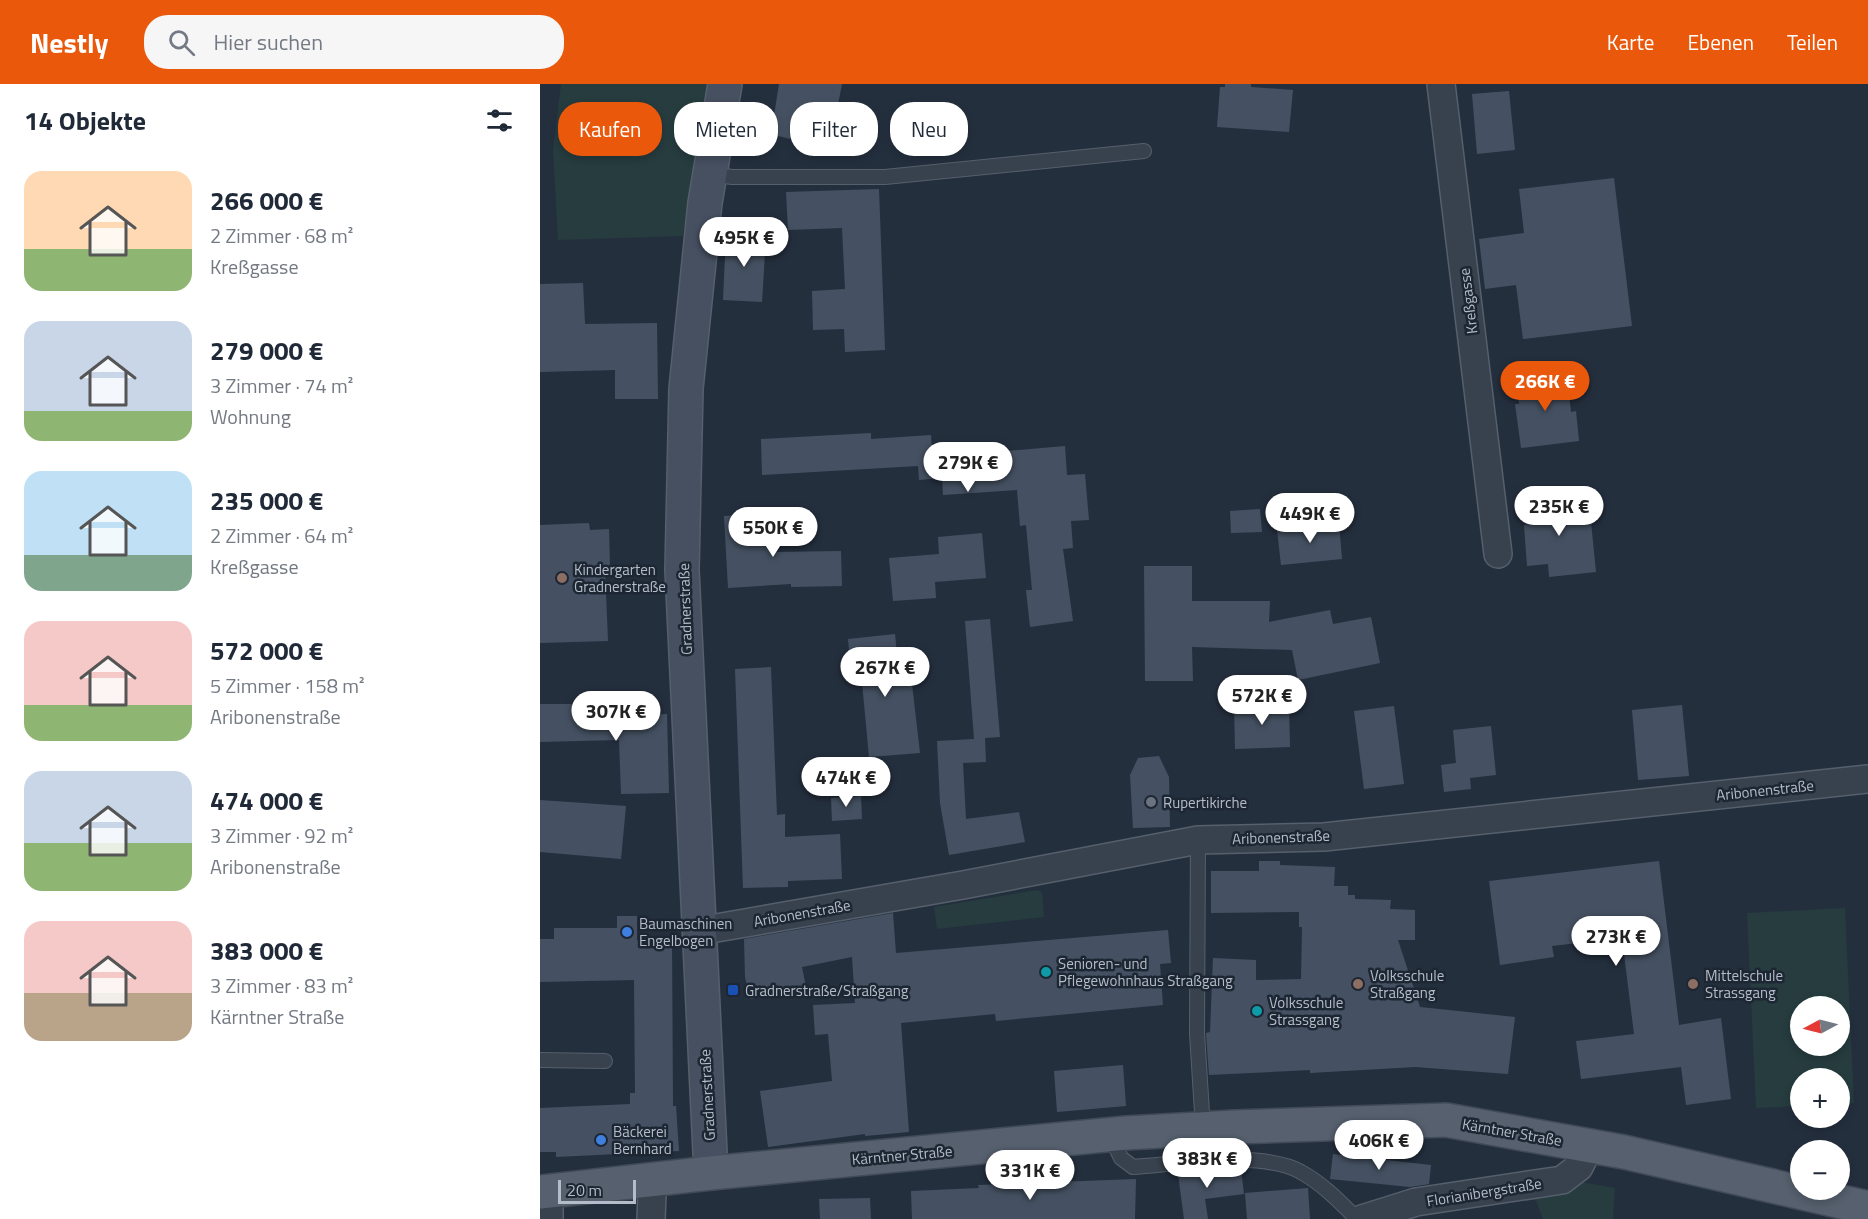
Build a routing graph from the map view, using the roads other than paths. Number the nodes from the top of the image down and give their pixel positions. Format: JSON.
{"nodes":[{"id":1,"x":725,"y":84,"type":"edge"},
{"id":2,"x":1441,"y":84,"type":"edge"},
{"id":3,"x":1144,"y":151,"type":"dead end"},
{"id":4,"x":710,"y":174,"type":"junction"},
{"id":5,"x":1498,"y":554,"type":"dead end"},
{"id":6,"x":1868,"y":779,"type":"edge"},
{"id":7,"x":1198,"y":840,"type":"junction"},
{"id":8,"x":699,"y":931,"type":"junction"},
{"id":9,"x":540,"y":1060,"type":"edge"},
{"id":10,"x":605,"y":1061,"type":"dead end"},
{"id":11,"x":1203,"y":1129,"type":"junction"},
{"id":12,"x":1110,"y":1135,"type":"junction"},
{"id":13,"x":1590,"y":1145,"type":"junction"},
{"id":14,"x":711,"y":1173,"type":"junction"},
{"id":15,"x":648,"y":1180,"type":"junction"},
{"id":16,"x":546,"y":1201,"type":"edge"},
{"id":17,"x":1868,"y":1208,"type":"edge"},
{"id":18,"x":651,"y":1219,"type":"edge"},
{"id":19,"x":1357,"y":1219,"type":"edge"},
{"id":20,"x":1362,"y":1219,"type":"edge"}],
"edges":[{"from":1,"to":4,"type":"main road","name":"Gradnerstraße"},
{"from":2,"to":5,"type":"street","name":"Kreßgasse"},
{"from":3,"to":4,"type":"lane"},
{"from":4,"to":8,"type":"main road","name":"Gradnerstraße"},
{"from":6,"to":7,"type":"street","name":"Aribonenstraße"},
{"from":7,"to":8,"type":"street","name":"Aribonenstraße"},
{"from":7,"to":11,"type":"lane"},
{"from":8,"to":14,"type":"main road","name":"Gradnerstraße"},
{"from":9,"to":10,"type":"lane"},
{"from":11,"to":12,"type":"main road","name":"Kärntner Straße"},
{"from":11,"to":13,"type":"main road","name":"Kärntner Straße"},
{"from":12,"to":14,"type":"main road","name":"Kärntner Straße"},
{"from":12,"to":19,"type":"lane"},
{"from":13,"to":17,"type":"main road","name":"Kärntner Straße"},
{"from":13,"to":20,"type":"street","name":"Florianibergstraße"},
{"from":14,"to":15,"type":"main road","name":"Kärntner Straße"},
{"from":15,"to":16,"type":"main road","name":"Kärntner Straße"},
{"from":15,"to":18,"type":"street"}]}
